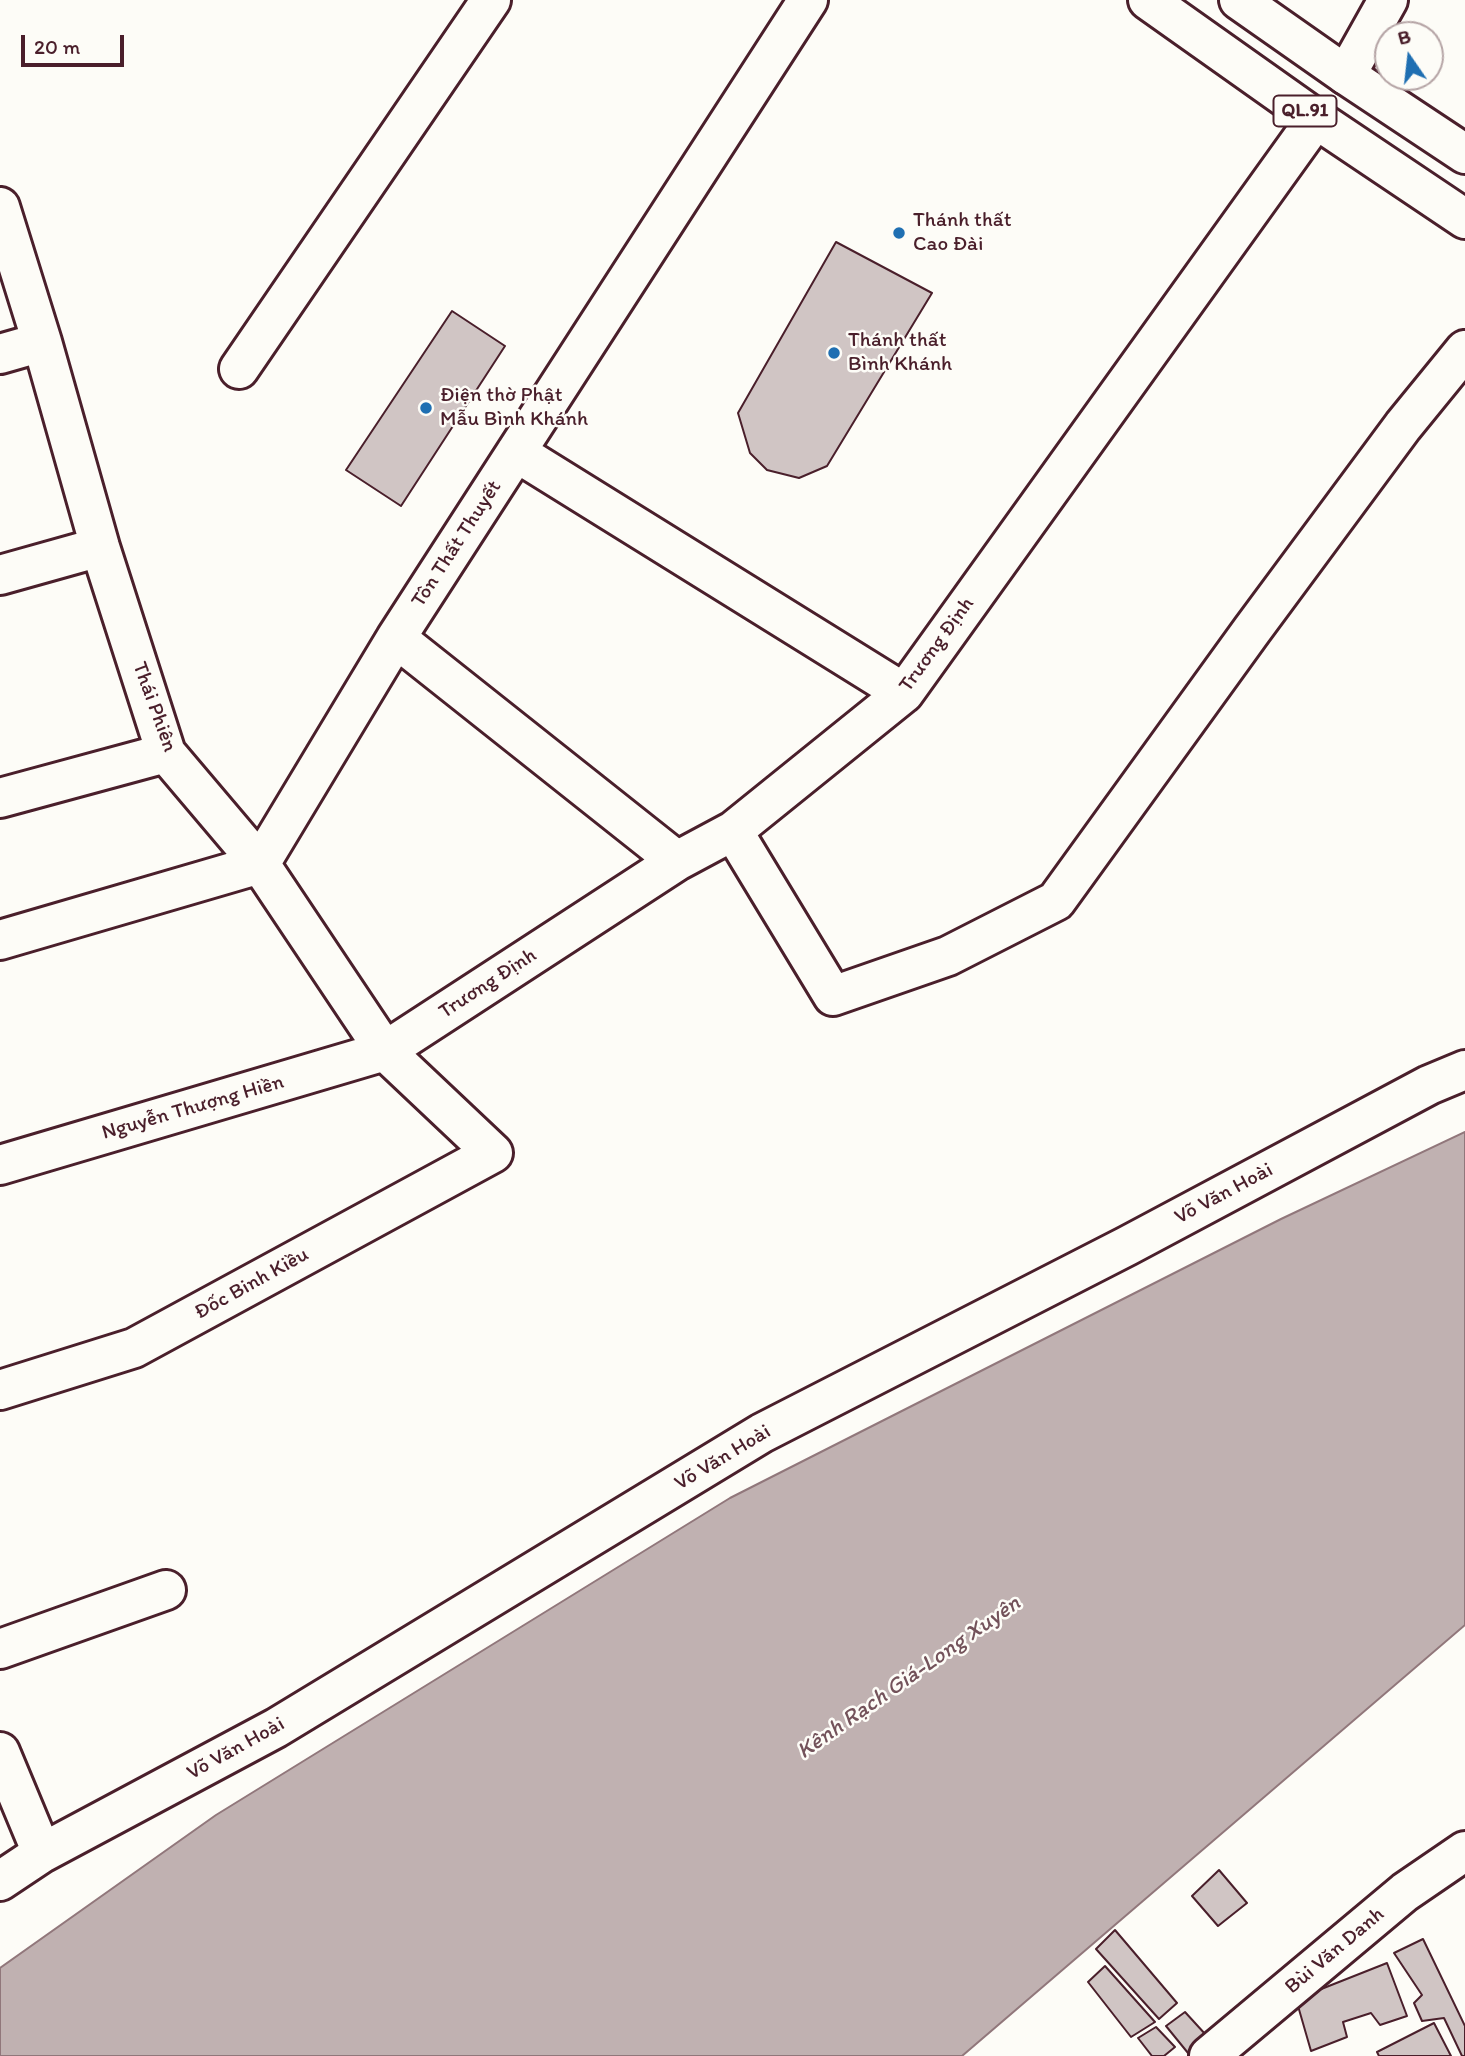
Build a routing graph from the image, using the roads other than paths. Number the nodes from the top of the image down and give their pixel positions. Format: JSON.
{"nodes":[{"id":1,"x":491,"y":0,"type":"edge"},
{"id":2,"x":808,"y":0,"type":"edge"},
{"id":3,"x":1148,"y":0,"type":"edge"},
{"id":4,"x":1239,"y":0,"type":"edge"},
{"id":5,"x":1388,"y":0,"type":"edge"},
{"id":6,"x":1346,"y":75,"type":"junction"},
{"id":7,"x":1316,"y":119,"type":"junction"},
{"id":8,"x":1465,"y":155,"type":"edge"},
{"id":9,"x":0,"y":207,"type":"edge"},
{"id":10,"x":1465,"y":219,"type":"edge"},
{"id":11,"x":42,"y":342,"type":"junction"},
{"id":12,"x":1465,"y":350,"type":"edge"},
{"id":13,"x":0,"y":354,"type":"edge"},
{"id":14,"x":239,"y":369,"type":"dead end"},
{"id":15,"x":516,"y":452,"type":"junction"},
{"id":16,"x":100,"y":547,"type":"junction"},
{"id":17,"x":0,"y":575,"type":"edge"},
{"id":18,"x":396,"y":638,"type":"junction"},
{"id":19,"x":904,"y":693,"type":"junction"},
{"id":20,"x":166,"y":753,"type":"junction"},
{"id":21,"x":0,"y":798,"type":"edge"},
{"id":22,"x":733,"y":831,"type":"junction"},
{"id":23,"x":677,"y":861,"type":"junction"},
{"id":24,"x":260,"y":864,"type":"junction"},
{"id":25,"x":0,"y":940,"type":"edge"},
{"id":26,"x":385,"y":1051,"type":"junction"},
{"id":27,"x":1465,"y":1070,"type":"edge"},
{"id":28,"x":493,"y":1153,"type":"joint"},
{"id":29,"x":0,"y":1165,"type":"edge"},
{"id":30,"x":0,"y":1390,"type":"edge"},
{"id":31,"x":166,"y":1590,"type":"dead end"},
{"id":32,"x":0,"y":1649,"type":"edge"},
{"id":33,"x":0,"y":1752,"type":"edge"},
{"id":34,"x":1465,"y":1852,"type":"edge"},
{"id":35,"x":41,"y":1853,"type":"junction"},
{"id":36,"x":0,"y":1881,"type":"edge"},
{"id":37,"x":1209,"y":2056,"type":"edge"}],
"edges":[{"from":1,"to":14,"type":"main road"},
{"from":2,"to":15,"type":"main road","name":"Tôn Thất Thuyết"},
{"from":3,"to":7,"type":"main road","number":"QL.91"},
{"from":4,"to":6,"type":"main road","number":"QL.91"},
{"from":5,"to":6,"type":"main road","name":"Trương Định"},
{"from":6,"to":7,"type":"main road","name":"Trương Định"},
{"from":6,"to":8,"type":"main road","number":"QL.91"},
{"from":7,"to":10,"type":"main road","number":"QL.91"},
{"from":7,"to":19,"type":"main road","name":"Trương Định"},
{"from":9,"to":11,"type":"main road","name":"Thái Phiên"},
{"from":11,"to":13,"type":"main road"},
{"from":11,"to":16,"type":"main road","name":"Thái Phiên"},
{"from":12,"to":22,"type":"main road"},
{"from":15,"to":18,"type":"main road","name":"Tôn Thất Thuyết"},
{"from":15,"to":19,"type":"main road"},
{"from":16,"to":17,"type":"main road"},
{"from":16,"to":20,"type":"main road","name":"Thái Phiên"},
{"from":18,"to":23,"type":"main road"},
{"from":18,"to":24,"type":"main road","name":"Tôn Thất Thuyết"},
{"from":19,"to":22,"type":"main road","name":"Trương Định"},
{"from":20,"to":21,"type":"main road"},
{"from":20,"to":24,"type":"main road","name":"Thái Phiên"},
{"from":22,"to":23,"type":"main road","name":"Trương Định"},
{"from":23,"to":26,"type":"main road","name":"Trương Định"},
{"from":24,"to":25,"type":"main road"},
{"from":24,"to":26,"type":"main road","name":"Thái Phiên"},
{"from":26,"to":28,"type":"main road","name":"Thái Phiên"},
{"from":26,"to":29,"type":"main road","name":"Nguyễn Thượng Hiền"},
{"from":27,"to":35,"type":"main road","name":"Võ Văn Hoài"},
{"from":28,"to":30,"type":"main road","name":"Đốc Binh Kiều"},
{"from":31,"to":32,"type":"main road"},
{"from":33,"to":35,"type":"main road"},
{"from":34,"to":37,"type":"main road","name":"Bùi Văn Danh"},
{"from":35,"to":36,"type":"main road","name":"Võ Văn Hoài"}]}
